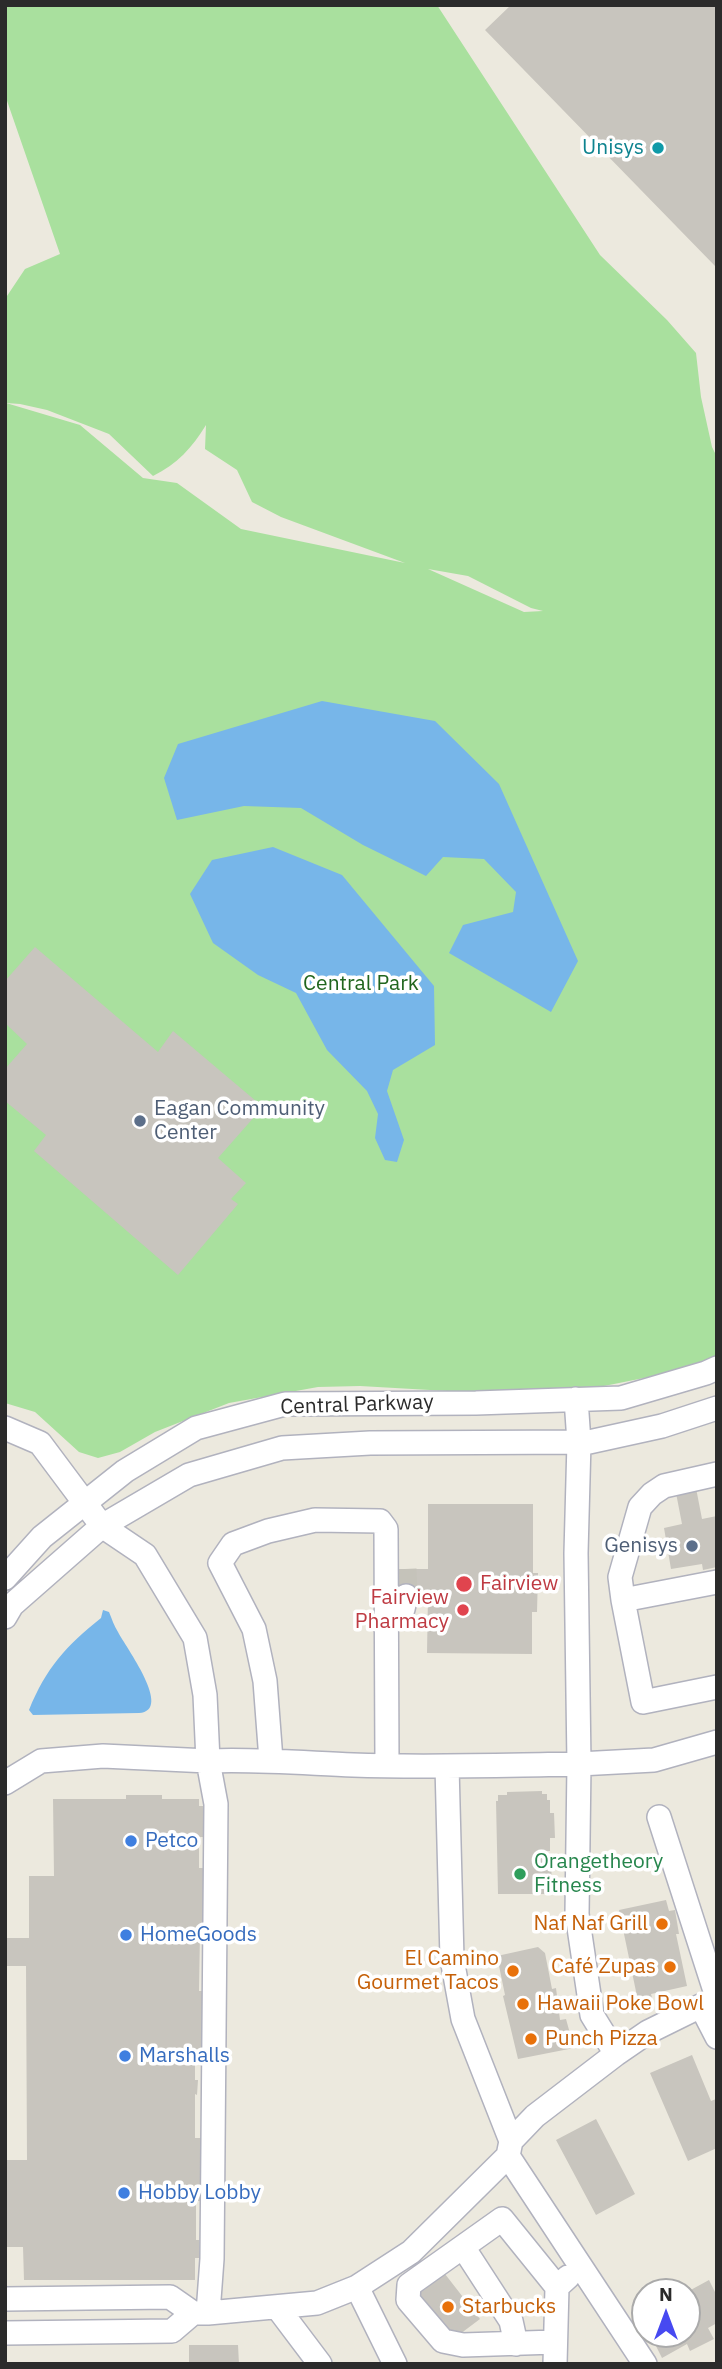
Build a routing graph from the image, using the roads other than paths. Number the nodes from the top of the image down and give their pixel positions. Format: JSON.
{"nodes":[{"id":1,"x":717,"y":1368,"type":"edge"},
{"id":2,"x":576,"y":1399,"type":"junction"},
{"id":3,"x":717,"y":1408,"type":"edge"},
{"id":4,"x":5,"y":1428,"type":"edge"},
{"id":5,"x":579,"y":1442,"type":"junction"},
{"id":6,"x":717,"y":1474,"type":"edge"},
{"id":7,"x":84,"y":1503,"type":"junction"},
{"id":8,"x":102,"y":1526,"type":"junction"},
{"id":9,"x":386,"y":1551,"type":"junction"},
{"id":10,"x":405,"y":1569,"type":"tunnel mouth"},
{"id":11,"x":5,"y":1578,"type":"edge"},
{"id":12,"x":717,"y":1582,"type":"edge"},
{"id":13,"x":406,"y":1597,"type":"tunnel mouth"},
{"id":14,"x":623,"y":1600,"type":"junction"},
{"id":15,"x":5,"y":1617,"type":"edge"},
{"id":16,"x":387,"y":1619,"type":"junction"},
{"id":17,"x":717,"y":1687,"type":"edge"},
{"id":18,"x":717,"y":1742,"type":"edge"},
{"id":19,"x":271,"y":1760,"type":"junction"},
{"id":20,"x":208,"y":1761,"type":"junction"},
{"id":21,"x":579,"y":1764,"type":"junction"},
{"id":22,"x":387,"y":1765,"type":"junction"},
{"id":23,"x":447,"y":1766,"type":"junction"},
{"id":24,"x":5,"y":1783,"type":"edge"},
{"id":25,"x":659,"y":1817,"type":"dead end"},
{"id":26,"x":712,"y":2000,"type":"edge"},
{"id":27,"x":717,"y":2037,"type":"edge"},
{"id":28,"x":616,"y":2054,"type":"junction"},
{"id":29,"x":510,"y":2149,"type":"junction"},
{"id":30,"x":463,"y":2247,"type":"junction"},
{"id":31,"x":580,"y":2264,"type":"junction"},
{"id":32,"x":357,"y":2287,"type":"junction"},
{"id":33,"x":557,"y":2287,"type":"junction"},
{"id":34,"x":5,"y":2300,"type":"edge"},
{"id":35,"x":277,"y":2307,"type":"junction"},
{"id":36,"x":200,"y":2313,"type":"junction"},
{"id":37,"x":5,"y":2333,"type":"edge"},
{"id":38,"x":516,"y":2344,"type":"junction"},
{"id":39,"x":555,"y":2353,"type":"edge"},
{"id":40,"x":320,"y":2364,"type":"edge"},
{"id":41,"x":395,"y":2364,"type":"edge"},
{"id":42,"x":645,"y":2364,"type":"edge"}],
"edges":[{"from":1,"to":2,"type":"street","name":"Central Parkway"},
{"from":2,"to":5,"type":"street"},
{"from":2,"to":7,"type":"street","name":"Central Parkway"},
{"from":3,"to":5,"type":"street","name":"Central Parkway"},
{"from":4,"to":7,"type":"street"},
{"from":5,"to":8,"type":"street","name":"Central Parkway"},
{"from":5,"to":21,"type":"street"},
{"from":6,"to":14,"type":"street"},
{"from":7,"to":8,"type":"street"},
{"from":7,"to":11,"type":"street","name":"Central Parkway"},
{"from":8,"to":15,"type":"street","name":"Central Parkway"},
{"from":8,"to":20,"type":"street"},
{"from":9,"to":10,"type":"street"},
{"from":9,"to":16,"type":"street"},
{"from":9,"to":19,"type":"street"},
{"from":12,"to":14,"type":"street"},
{"from":13,"to":16,"type":"street"},
{"from":14,"to":17,"type":"street"},
{"from":16,"to":22,"type":"street"},
{"from":18,"to":21,"type":"street"},
{"from":19,"to":20,"type":"street"},
{"from":19,"to":22,"type":"street"},
{"from":20,"to":24,"type":"street"},
{"from":20,"to":36,"type":"street"},
{"from":21,"to":23,"type":"street"},
{"from":21,"to":28,"type":"street"},
{"from":22,"to":23,"type":"street"},
{"from":23,"to":29,"type":"street"},
{"from":25,"to":26,"type":"street"},
{"from":26,"to":27,"type":"street"},
{"from":26,"to":28,"type":"street"},
{"from":28,"to":29,"type":"street"},
{"from":29,"to":31,"type":"street"},
{"from":29,"to":32,"type":"street"},
{"from":30,"to":33,"type":"street"},
{"from":30,"to":38,"type":"street"},
{"from":30,"to":38,"type":"street"},
{"from":31,"to":33,"type":"street"},
{"from":31,"to":42,"type":"street"},
{"from":32,"to":35,"type":"street"},
{"from":32,"to":41,"type":"street"},
{"from":33,"to":39,"type":"street"},
{"from":34,"to":36,"type":"street"},
{"from":35,"to":36,"type":"street"},
{"from":35,"to":40,"type":"street"},
{"from":36,"to":37,"type":"street"},
{"from":38,"to":39,"type":"street"}]}
